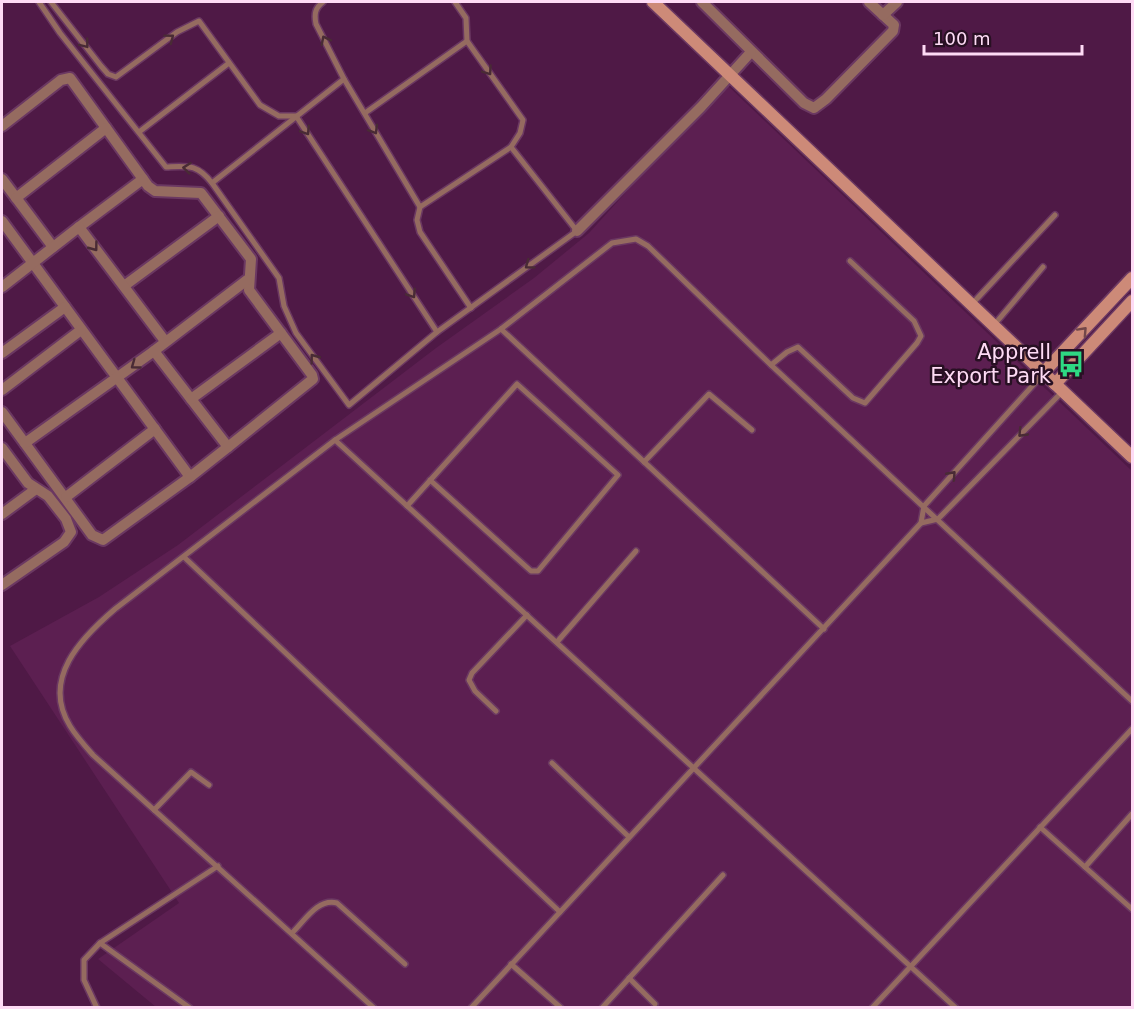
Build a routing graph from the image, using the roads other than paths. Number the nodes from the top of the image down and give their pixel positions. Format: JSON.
{"nodes":[{"id":1,"x":39,"y":2,"type":"edge"},
{"id":2,"x":51,"y":2,"type":"edge"},
{"id":3,"x":323,"y":2,"type":"edge"},
{"id":4,"x":455,"y":2,"type":"edge"},
{"id":5,"x":653,"y":2,"type":"edge"},
{"id":6,"x":702,"y":2,"type":"edge"},
{"id":7,"x":869,"y":2,"type":"edge"},
{"id":8,"x":897,"y":2,"type":"edge"},
{"id":9,"x":883,"y":15,"type":"junction"},
{"id":10,"x":467,"y":41,"type":"junction"},
{"id":11,"x":751,"y":52,"type":"junction"},
{"id":12,"x":229,"y":63,"type":"junction"},
{"id":13,"x":731,"y":73,"type":"junction"},
{"id":14,"x":344,"y":79,"type":"junction"},
{"id":15,"x":364,"y":113,"type":"junction"},
{"id":16,"x":296,"y":116,"type":"junction"},
{"id":17,"x":2,"y":126,"type":"edge"},
{"id":18,"x":106,"y":128,"type":"junction"},
{"id":19,"x":139,"y":132,"type":"junction"},
{"id":20,"x":511,"y":147,"type":"junction"},
{"id":21,"x":2,"y":179,"type":"edge"},
{"id":22,"x":143,"y":179,"type":"junction"},
{"id":23,"x":212,"y":183,"type":"junction"},
{"id":24,"x":16,"y":198,"type":"junction"},
{"id":25,"x":420,"y":207,"type":"junction"},
{"id":26,"x":1055,"y":215,"type":"dead end"},
{"id":27,"x":219,"y":216,"type":"junction"},
{"id":28,"x":2,"y":221,"type":"edge"},
{"id":29,"x":79,"y":227,"type":"junction"},
{"id":30,"x":576,"y":231,"type":"junction"},
{"id":31,"x":53,"y":247,"type":"junction"},
{"id":32,"x":850,"y":261,"type":"dead end"},
{"id":33,"x":32,"y":263,"type":"junction"},
{"id":34,"x":1043,"y":267,"type":"dead end"},
{"id":35,"x":1132,"y":278,"type":"edge"},
{"id":36,"x":247,"y":280,"type":"junction"},
{"id":37,"x":124,"y":286,"type":"junction"},
{"id":38,"x":2,"y":287,"type":"edge"},
{"id":39,"x":1132,"y":302,"type":"edge"},
{"id":40,"x":972,"y":304,"type":"junction"},
{"id":41,"x":65,"y":307,"type":"junction"},
{"id":42,"x":471,"y":308,"type":"junction"},
{"id":43,"x":993,"y":325,"type":"junction"},
{"id":44,"x":501,"y":329,"type":"junction"},
{"id":45,"x":81,"y":330,"type":"junction"},
{"id":46,"x":437,"y":332,"type":"junction"},
{"id":47,"x":281,"y":333,"type":"junction"},
{"id":48,"x":165,"y":341,"type":"junction"},
{"id":49,"x":154,"y":351,"type":"junction"},
{"id":50,"x":2,"y":353,"type":"edge"},
{"id":51,"x":771,"y":365,"type":"junction"},
{"id":52,"x":1043,"y":373,"type":"junction"},
{"id":53,"x":117,"y":378,"type":"junction"},
{"id":54,"x":1059,"y":387,"type":"junction"},
{"id":55,"x":2,"y":390,"type":"edge"},
{"id":56,"x":192,"y":399,"type":"junction"},
{"id":57,"x":2,"y":412,"type":"edge"},
{"id":58,"x":155,"y":429,"type":"junction"},
{"id":59,"x":752,"y":430,"type":"dead end"},
{"id":60,"x":335,"y":440,"type":"junction"},
{"id":61,"x":25,"y":443,"type":"junction"},
{"id":62,"x":228,"y":447,"type":"junction"},
{"id":63,"x":2,"y":448,"type":"edge"},
{"id":64,"x":1132,"y":457,"type":"edge"},
{"id":65,"x":644,"y":462,"type":"junction"},
{"id":66,"x":190,"y":477,"type":"junction"},
{"id":67,"x":430,"y":480,"type":"junction"},
{"id":68,"x":36,"y":489,"type":"junction"},
{"id":69,"x":66,"y":497,"type":"junction"},
{"id":70,"x":407,"y":506,"type":"junction"},
{"id":71,"x":924,"y":506,"type":"junction"},
{"id":72,"x":2,"y":514,"type":"edge"},
{"id":73,"x":938,"y":519,"type":"junction"},
{"id":74,"x":921,"y":523,"type":"junction"},
{"id":75,"x":636,"y":551,"type":"dead end"},
{"id":76,"x":184,"y":557,"type":"junction"},
{"id":77,"x":2,"y":585,"type":"edge"},
{"id":78,"x":526,"y":615,"type":"junction"},
{"id":79,"x":824,"y":629,"type":"junction"},
{"id":80,"x":557,"y":642,"type":"junction"},
{"id":81,"x":1132,"y":700,"type":"edge"},
{"id":82,"x":496,"y":711,"type":"dead end"},
{"id":83,"x":1132,"y":729,"type":"edge"},
{"id":84,"x":552,"y":763,"type":"dead end"},
{"id":85,"x":692,"y":768,"type":"junction"},
{"id":86,"x":209,"y":785,"type":"dead end"},
{"id":87,"x":154,"y":810,"type":"junction"},
{"id":88,"x":1132,"y":814,"type":"edge"},
{"id":89,"x":1040,"y":827,"type":"junction"},
{"id":90,"x":629,"y":837,"type":"junction"},
{"id":91,"x":218,"y":866,"type":"junction"},
{"id":92,"x":1085,"y":867,"type":"junction"},
{"id":93,"x":723,"y":875,"type":"dead end"},
{"id":94,"x":1132,"y":909,"type":"edge"},
{"id":95,"x":560,"y":912,"type":"junction"},
{"id":96,"x":293,"y":932,"type":"junction"},
{"id":97,"x":100,"y":943,"type":"junction"},
{"id":98,"x":405,"y":964,"type":"dead end"},
{"id":99,"x":511,"y":964,"type":"junction"},
{"id":100,"x":912,"y":964,"type":"junction"},
{"id":101,"x":629,"y":978,"type":"junction"},
{"id":102,"x":656,"y":1004,"type":"dead end"},
{"id":103,"x":97,"y":1008,"type":"edge"},
{"id":104,"x":190,"y":1008,"type":"edge"},
{"id":105,"x":374,"y":1008,"type":"edge"},
{"id":106,"x":471,"y":1008,"type":"edge"},
{"id":107,"x":561,"y":1008,"type":"edge"},
{"id":108,"x":602,"y":1008,"type":"edge"},
{"id":109,"x":872,"y":1008,"type":"edge"},
{"id":110,"x":956,"y":1008,"type":"edge"}],
"edges":[{"from":1,"to":19,"type":"lane"},
{"from":2,"to":12,"type":"lane","one_way":true},
{"from":14,"to":3,"type":"lane","one_way":true},
{"from":4,"to":10,"type":"lane"},
{"from":5,"to":13,"type":"main road"},
{"from":6,"to":11,"type":"street"},
{"from":7,"to":9,"type":"street"},
{"from":8,"to":9,"type":"street"},
{"from":9,"to":11,"type":"street"},
{"from":10,"to":15,"type":"lane"},
{"from":10,"to":20,"type":"lane","one_way":true},
{"from":11,"to":13,"type":"street"},
{"from":12,"to":16,"type":"lane"},
{"from":12,"to":19,"type":"lane"},
{"from":13,"to":30,"type":"street"},
{"from":13,"to":40,"type":"main road"},
{"from":14,"to":15,"type":"lane"},
{"from":14,"to":16,"type":"lane"},
{"from":15,"to":25,"type":"lane","one_way":true},
{"from":16,"to":23,"type":"lane"},
{"from":16,"to":46,"type":"lane","one_way":true},
{"from":17,"to":18,"type":"street"},
{"from":18,"to":22,"type":"street"},
{"from":18,"to":24,"type":"street"},
{"from":23,"to":19,"type":"lane","one_way":true},
{"from":20,"to":25,"type":"lane"},
{"from":20,"to":30,"type":"lane"},
{"from":21,"to":24,"type":"street"},
{"from":22,"to":27,"type":"street"},
{"from":22,"to":29,"type":"street"},
{"from":46,"to":23,"type":"lane","one_way":true},
{"from":24,"to":31,"type":"street"},
{"from":25,"to":42,"type":"lane"},
{"from":26,"to":40,"type":"lane"},
{"from":27,"to":36,"type":"street"},
{"from":27,"to":37,"type":"street"},
{"from":28,"to":33,"type":"street"},
{"from":29,"to":31,"type":"street"},
{"from":29,"to":37,"type":"street","one_way":true},
{"from":30,"to":42,"type":"lane","one_way":true},
{"from":31,"to":33,"type":"street"},
{"from":32,"to":51,"type":"lane"},
{"from":33,"to":38,"type":"street"},
{"from":33,"to":41,"type":"street"},
{"from":34,"to":43,"type":"lane"},
{"from":52,"to":35,"type":"main road","one_way":true},
{"from":36,"to":47,"type":"street"},
{"from":36,"to":48,"type":"street"},
{"from":37,"to":48,"type":"street"},
{"from":39,"to":54,"type":"main road"},
{"from":40,"to":43,"type":"main road"},
{"from":41,"to":45,"type":"street"},
{"from":41,"to":50,"type":"street"},
{"from":42,"to":46,"type":"lane"},
{"from":43,"to":52,"type":"main road"},
{"from":44,"to":51,"type":"lane"},
{"from":44,"to":60,"type":"lane"},
{"from":44,"to":65,"type":"lane"},
{"from":45,"to":53,"type":"street"},
{"from":45,"to":55,"type":"street"},
{"from":47,"to":56,"type":"street"},
{"from":47,"to":62,"type":"street"},
{"from":48,"to":49,"type":"street"},
{"from":49,"to":53,"type":"street","one_way":true},
{"from":49,"to":56,"type":"street"},
{"from":51,"to":71,"type":"lane"},
{"from":52,"to":54,"type":"main road"},
{"from":71,"to":52,"type":"lane","one_way":true},
{"from":53,"to":58,"type":"street"},
{"from":53,"to":61,"type":"street"},
{"from":54,"to":64,"type":"main road"},
{"from":54,"to":73,"type":"lane","one_way":true},
{"from":56,"to":62,"type":"street"},
{"from":57,"to":61,"type":"street"},
{"from":58,"to":66,"type":"street"},
{"from":58,"to":69,"type":"street"},
{"from":59,"to":65,"type":"lane"},
{"from":60,"to":70,"type":"lane"},
{"from":60,"to":76,"type":"lane"},
{"from":61,"to":69,"type":"street"},
{"from":62,"to":66,"type":"street"},
{"from":63,"to":68,"type":"street"},
{"from":65,"to":79,"type":"lane"},
{"from":66,"to":69,"type":"street"},
{"from":67,"to":67,"type":"lane"},
{"from":67,"to":70,"type":"lane"},
{"from":68,"to":72,"type":"street"},
{"from":68,"to":77,"type":"street"},
{"from":70,"to":78,"type":"lane"},
{"from":71,"to":73,"type":"lane"},
{"from":71,"to":74,"type":"lane"},
{"from":73,"to":74,"type":"lane"},
{"from":73,"to":81,"type":"lane"},
{"from":74,"to":79,"type":"lane"},
{"from":75,"to":80,"type":"lane"},
{"from":76,"to":87,"type":"lane"},
{"from":76,"to":95,"type":"lane"},
{"from":78,"to":80,"type":"lane"},
{"from":78,"to":82,"type":"lane"},
{"from":79,"to":85,"type":"lane"},
{"from":80,"to":85,"type":"lane"},
{"from":83,"to":89,"type":"lane"},
{"from":84,"to":90,"type":"lane"},
{"from":85,"to":90,"type":"lane"},
{"from":85,"to":100,"type":"lane"},
{"from":86,"to":87,"type":"lane"},
{"from":87,"to":91,"type":"lane"},
{"from":88,"to":92,"type":"lane"},
{"from":89,"to":92,"type":"lane"},
{"from":89,"to":100,"type":"lane"},
{"from":90,"to":95,"type":"lane"},
{"from":91,"to":96,"type":"lane"},
{"from":91,"to":97,"type":"lane"},
{"from":92,"to":94,"type":"lane"},
{"from":93,"to":101,"type":"lane"},
{"from":95,"to":99,"type":"lane"},
{"from":96,"to":98,"type":"lane"},
{"from":96,"to":105,"type":"lane"},
{"from":97,"to":103,"type":"lane"},
{"from":97,"to":104,"type":"lane"},
{"from":99,"to":106,"type":"lane"},
{"from":99,"to":107,"type":"lane"},
{"from":100,"to":109,"type":"lane"},
{"from":100,"to":110,"type":"lane"},
{"from":101,"to":102,"type":"lane"},
{"from":101,"to":108,"type":"lane"}]}
